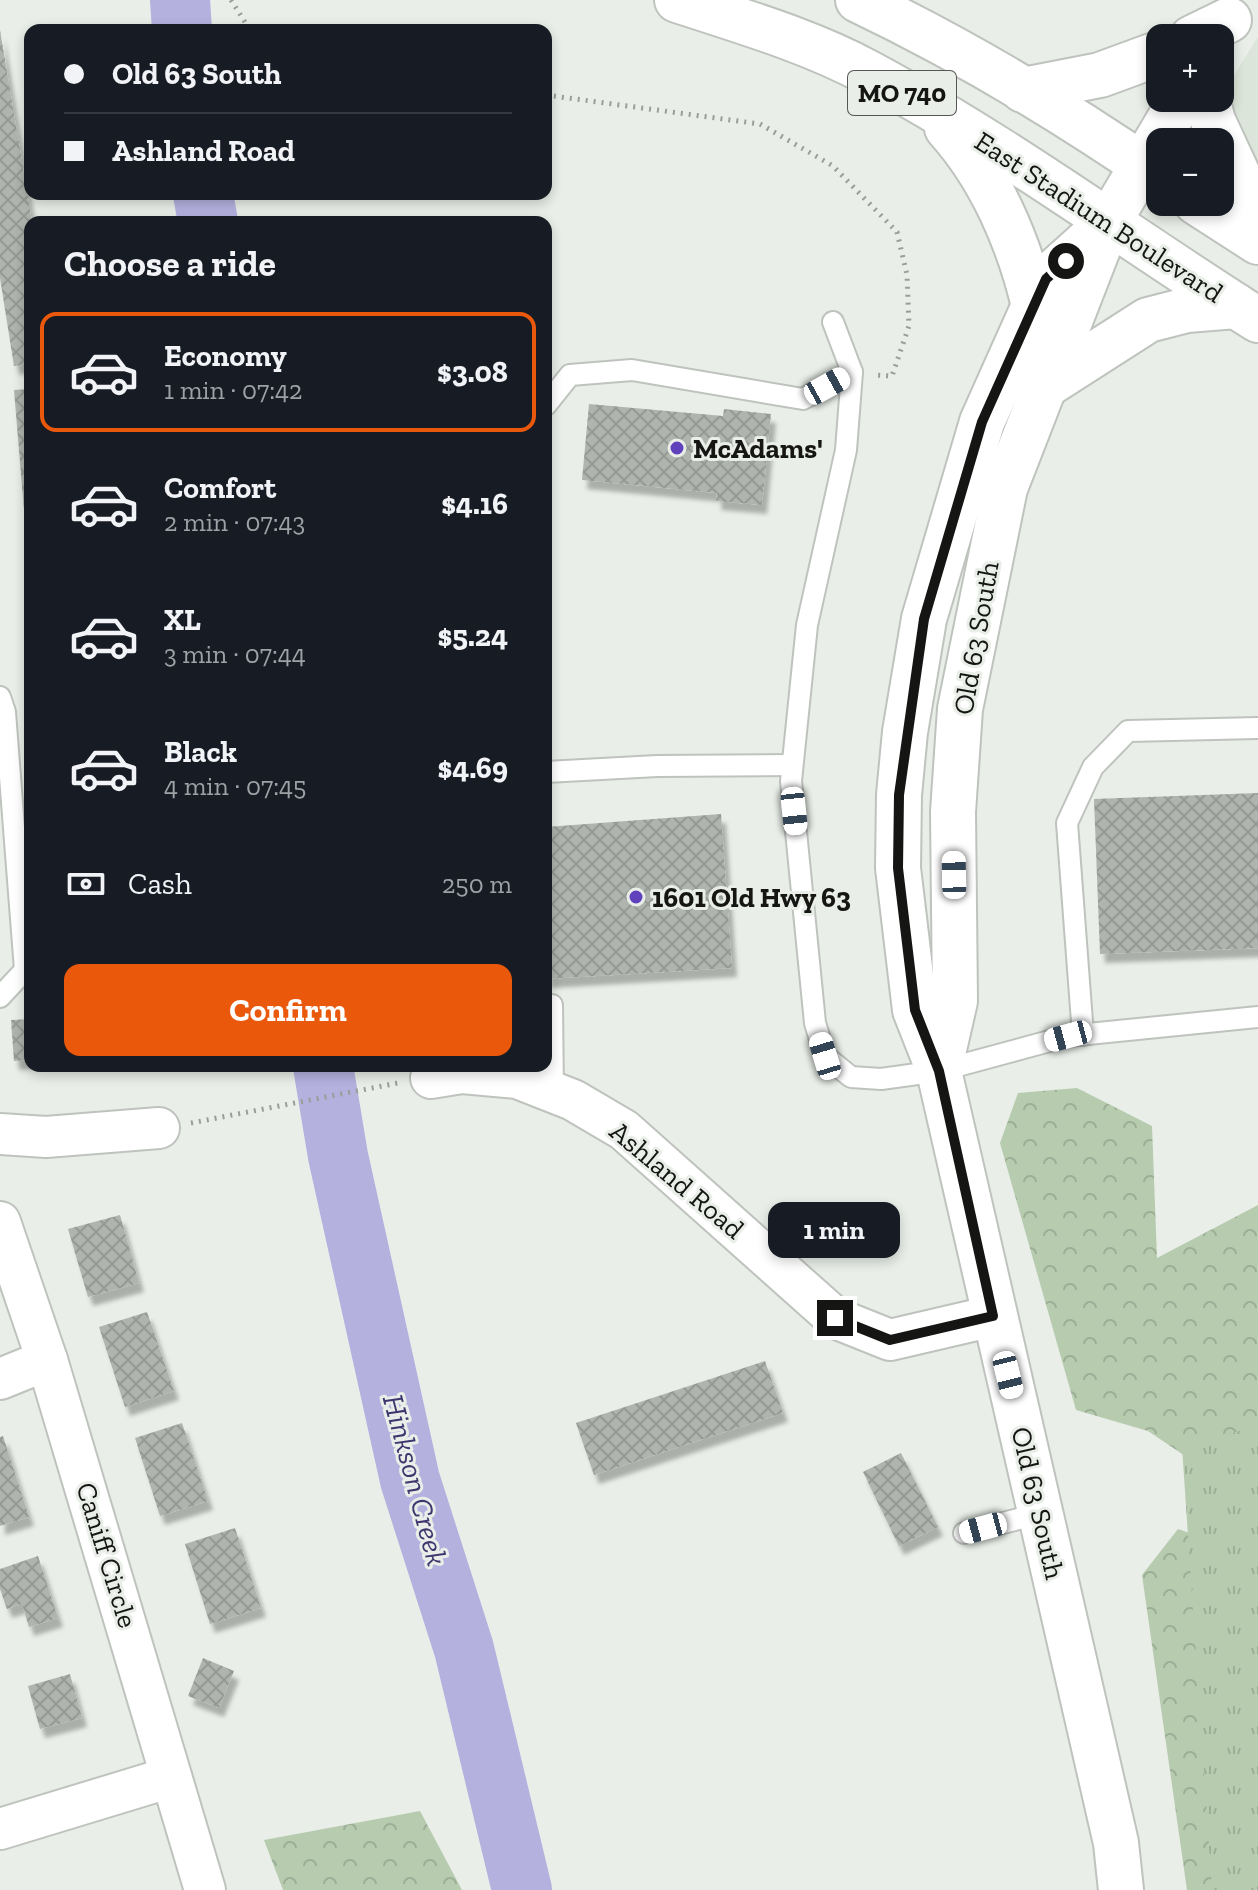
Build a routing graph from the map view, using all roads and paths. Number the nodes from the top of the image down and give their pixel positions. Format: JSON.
{"nodes":[{"id":1,"x":231,"y":0,"type":"edge"},
{"id":2,"x":677,"y":0,"type":"edge"},
{"id":3,"x":858,"y":0,"type":"edge"},
{"id":4,"x":246,"y":24,"type":"edge"},
{"id":5,"x":1146,"y":58,"type":"edge"},
{"id":6,"x":1023,"y":90,"type":"junction"},
{"id":7,"x":552,"y":96,"type":"edge"},
{"id":8,"x":929,"y":109,"type":"junction"},
{"id":9,"x":1211,"y":112,"type":"edge"},
{"id":10,"x":1146,"y":168,"type":"edge"},
{"id":11,"x":1146,"y":177,"type":"edge"},
{"id":12,"x":1218,"y":216,"type":"edge"},
{"id":13,"x":1258,"y":218,"type":"edge"},
{"id":14,"x":1108,"y":223,"type":"junction"},
{"id":15,"x":1258,"y":242,"type":"edge"},
{"id":16,"x":1034,"y":306,"type":"junction"},
{"id":17,"x":1247,"y":313,"type":"edge"},
{"id":18,"x":833,"y":322,"type":"dead end"},
{"id":19,"x":852,"y":372,"type":"junction"},
{"id":20,"x":1045,"y":386,"type":"junction"},
{"id":21,"x":552,"y":398,"type":"edge"},
{"id":22,"x":0,"y":697,"type":"edge"},
{"id":23,"x":1258,"y":728,"type":"edge"},
{"id":24,"x":792,"y":765,"type":"junction"},
{"id":25,"x":552,"y":772,"type":"edge"},
{"id":26,"x":24,"y":957,"type":"edge"},
{"id":27,"x":24,"y":971,"type":"edge"},
{"id":28,"x":0,"y":997,"type":"edge"},
{"id":29,"x":552,"y":1005,"type":"dead end"},
{"id":30,"x":1258,"y":1017,"type":"edge"},
{"id":31,"x":1083,"y":1035,"type":"junction"},
{"id":32,"x":939,"y":1071,"type":"junction"},
{"id":33,"x":430,"y":1072,"type":"edge"},
{"id":34,"x":388,"y":1085,"type":"dead end"},
{"id":35,"x":553,"y":1093,"type":"junction"},
{"id":36,"x":207,"y":1121,"type":"dead end"},
{"id":37,"x":159,"y":1128,"type":"dead end"},
{"id":38,"x":0,"y":1134,"type":"edge"},
{"id":39,"x":0,"y":1222,"type":"edge"},
{"id":40,"x":993,"y":1316,"type":"junction"},
{"id":41,"x":47,"y":1360,"type":"junction"},
{"id":42,"x":0,"y":1379,"type":"edge"},
{"id":43,"x":1042,"y":1513,"type":"junction"},
{"id":44,"x":964,"y":1533,"type":"dead end"},
{"id":45,"x":171,"y":1777,"type":"junction"},
{"id":46,"x":0,"y":1829,"type":"edge"},
{"id":47,"x":205,"y":1890,"type":"edge"},
{"id":48,"x":1121,"y":1890,"type":"edge"}],
"edges":[{"from":1,"to":4,"type":"path"},
{"from":2,"to":8,"type":"main road","name":"East Stadium Boulevard","number":"MO 740"},
{"from":3,"to":6,"type":"main road","number":"MO 740"},
{"from":5,"to":6,"type":"main road"},
{"from":6,"to":10,"type":"main road","number":"MO 740"},
{"from":7,"to":19,"type":"path"},
{"from":8,"to":14,"type":"main road","name":"East Stadium Boulevard","number":"MO 740"},
{"from":8,"to":16,"type":"main road"},
{"from":9,"to":13,"type":"main road"},
{"from":11,"to":14,"type":"main road","name":"Old 63 South"},
{"from":12,"to":15,"type":"main road"},
{"from":14,"to":16,"type":"main road","name":"Old 63 South"},
{"from":14,"to":17,"type":"main road","name":"East Stadium Boulevard","number":"MO 740"},
{"from":14,"to":20,"type":"main road","name":"Old 63 South"},
{"from":16,"to":32,"type":"main road","name":"Old 63 South"},
{"from":17,"to":20,"type":"main road"},
{"from":18,"to":19,"type":"lane"},
{"from":19,"to":21,"type":"lane"},
{"from":19,"to":24,"type":"lane"},
{"from":20,"to":32,"type":"main road","name":"Old 63 South"},
{"from":22,"to":26,"type":"lane"},
{"from":23,"to":31,"type":"lane"},
{"from":24,"to":25,"type":"lane"},
{"from":24,"to":32,"type":"lane"},
{"from":27,"to":28,"type":"lane"},
{"from":29,"to":35,"type":"lane"},
{"from":30,"to":31,"type":"lane"},
{"from":31,"to":32,"type":"lane"},
{"from":32,"to":40,"type":"main road","name":"Old 63 South"},
{"from":33,"to":35,"type":"street","name":"Ashland Road"},
{"from":34,"to":36,"type":"path"},
{"from":35,"to":40,"type":"street","name":"Ashland Road"},
{"from":37,"to":38,"type":"street"},
{"from":39,"to":41,"type":"street","name":"Caniff Circle"},
{"from":40,"to":43,"type":"main road","name":"Old 63 South"},
{"from":41,"to":42,"type":"street"},
{"from":41,"to":45,"type":"street","name":"Caniff Circle"},
{"from":43,"to":44,"type":"lane"},
{"from":43,"to":48,"type":"main road","name":"Old 63 South"},
{"from":45,"to":46,"type":"street"},
{"from":45,"to":47,"type":"street","name":"Caniff Circle"}]}
